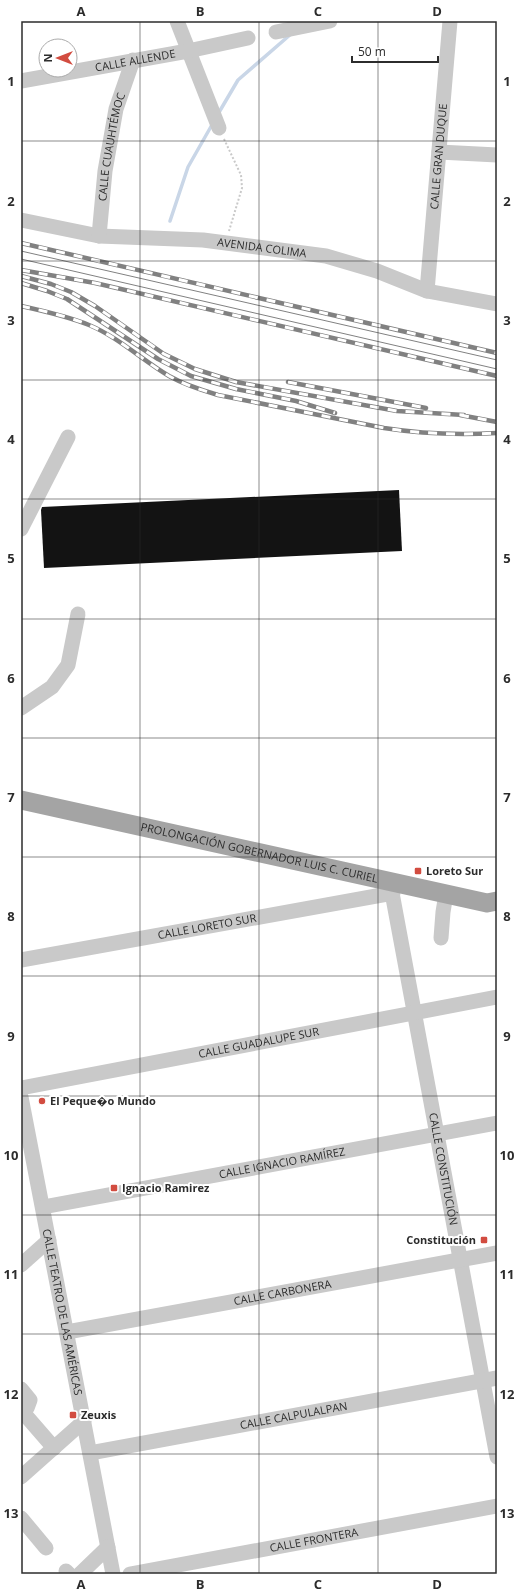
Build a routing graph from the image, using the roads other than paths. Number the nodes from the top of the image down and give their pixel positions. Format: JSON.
{"nodes":[{"id":1,"x":177,"y":21,"type":"edge"},
{"id":2,"x":330,"y":21,"type":"edge"},
{"id":3,"x":450,"y":21,"type":"edge"},
{"id":4,"x":276,"y":32,"type":"dead end"},
{"id":5,"x":248,"y":38,"type":"dead end"},
{"id":6,"x":188,"y":51,"type":"junction"},
{"id":7,"x":133,"y":60,"type":"junction"},
{"id":8,"x":21,"y":81,"type":"edge"},
{"id":9,"x":219,"y":128,"type":"road end"},
{"id":10,"x":439,"y":152,"type":"junction"},
{"id":11,"x":497,"y":155,"type":"edge"},
{"id":12,"x":21,"y":220,"type":"edge"},
{"id":13,"x":99,"y":236,"type":"junction"},
{"id":14,"x":427,"y":292,"type":"junction"},
{"id":15,"x":497,"y":304,"type":"edge"},
{"id":16,"x":68,"y":437,"type":"dead end"},
{"id":17,"x":21,"y":529,"type":"edge"},
{"id":18,"x":78,"y":614,"type":"dead end"},
{"id":19,"x":21,"y":708,"type":"edge"},
{"id":20,"x":21,"y":800,"type":"edge"},
{"id":21,"x":391,"y":887,"type":"junction"},
{"id":22,"x":446,"y":894,"type":"junction"},
{"id":23,"x":494,"y":903,"type":"edge"},
{"id":24,"x":441,"y":938,"type":"dead end"},
{"id":25,"x":21,"y":960,"type":"edge"},
{"id":26,"x":497,"y":997,"type":"edge"},
{"id":27,"x":415,"y":1013,"type":"junction"},
{"id":28,"x":21,"y":1088,"type":"edge"},
{"id":29,"x":21,"y":1097,"type":"edge"},
{"id":30,"x":497,"y":1122,"type":"edge"},
{"id":31,"x":437,"y":1134,"type":"junction"},
{"id":32,"x":27,"y":1164,"type":"edge"},
{"id":33,"x":43,"y":1207,"type":"junction"},
{"id":34,"x":49,"y":1240,"type":"junction"},
{"id":35,"x":497,"y":1253,"type":"edge"},
{"id":36,"x":460,"y":1260,"type":"junction"},
{"id":37,"x":21,"y":1265,"type":"edge"},
{"id":38,"x":67,"y":1332,"type":"junction"},
{"id":39,"x":490,"y":1380,"type":"edge"},
{"id":40,"x":21,"y":1389,"type":"edge"},
{"id":41,"x":84,"y":1421,"type":"junction"},
{"id":42,"x":54,"y":1448,"type":"junction"},
{"id":43,"x":90,"y":1453,"type":"junction"},
{"id":44,"x":497,"y":1457,"type":"edge"},
{"id":45,"x":21,"y":1477,"type":"edge"},
{"id":46,"x":497,"y":1506,"type":"edge"},
{"id":47,"x":21,"y":1518,"type":"edge"},
{"id":48,"x":108,"y":1547,"type":"junction"},
{"id":49,"x":46,"y":1548,"type":"dead end"},
{"id":50,"x":72,"y":1573,"type":"edge"},
{"id":51,"x":113,"y":1574,"type":"edge"},
{"id":52,"x":130,"y":1574,"type":"edge"}],
"edges":[{"from":1,"to":6,"type":"street"},
{"from":2,"to":4,"type":"street"},
{"from":3,"to":10,"type":"street","name":"CALLE GRAN DUQUE"},
{"from":5,"to":6,"type":"street","name":"CALLE ALLENDE"},
{"from":6,"to":7,"type":"street","name":"CALLE ALLENDE"},
{"from":6,"to":9,"type":"street"},
{"from":7,"to":8,"type":"street","name":"CALLE ALLENDE"},
{"from":7,"to":13,"type":"street","name":"CALLE CUAUHTÉMOC"},
{"from":10,"to":11,"type":"street"},
{"from":10,"to":14,"type":"street","name":"CALLE GRAN DUQUE"},
{"from":12,"to":13,"type":"street","name":"AVENIDA COLIMA"},
{"from":13,"to":14,"type":"street","name":"AVENIDA COLIMA"},
{"from":14,"to":15,"type":"street","name":"AVENIDA COLIMA"},
{"from":16,"to":17,"type":"street"},
{"from":18,"to":19,"type":"street"},
{"from":20,"to":21,"type":"main road","name":"PROLONGACIÓN GOBERNADOR LUIS C. CURIEL"},
{"from":21,"to":22,"type":"main road","name":"PROLONGACIÓN GOBERNADOR LUIS C. CURIEL"},
{"from":21,"to":25,"type":"street","name":"CALLE LORETO SUR"},
{"from":21,"to":27,"type":"street","name":"CALLE CONSTITUCIÓN"},
{"from":22,"to":23,"type":"main road","name":"PROLONGACIÓN GOBERNADOR LUIS C. CURIEL"},
{"from":22,"to":24,"type":"street"},
{"from":26,"to":27,"type":"street","name":"CALLE GUADALUPE SUR"},
{"from":27,"to":28,"type":"street","name":"CALLE GUADALUPE SUR"},
{"from":27,"to":31,"type":"street","name":"CALLE CONSTITUCIÓN"},
{"from":29,"to":32,"type":"street","name":"CALLE TEATRO DE LAS AMÉRICAS"},
{"from":30,"to":31,"type":"street","name":"CALLE IGNACIO RAMÍREZ"},
{"from":31,"to":33,"type":"street","name":"CALLE IGNACIO RAMÍREZ"},
{"from":31,"to":36,"type":"street","name":"CALLE CONSTITUCIÓN"},
{"from":32,"to":33,"type":"street","name":"CALLE TEATRO DE LAS AMÉRICAS"},
{"from":33,"to":34,"type":"street","name":"CALLE TEATRO DE LAS AMÉRICAS"},
{"from":34,"to":37,"type":"street"},
{"from":34,"to":38,"type":"street","name":"CALLE TEATRO DE LAS AMÉRICAS"},
{"from":35,"to":36,"type":"street","name":"CALLE CARBONERA"},
{"from":36,"to":38,"type":"street","name":"CALLE CARBONERA"},
{"from":36,"to":39,"type":"street","name":"CALLE CONSTITUCIÓN"},
{"from":38,"to":41,"type":"street","name":"CALLE TEATRO DE LAS AMÉRICAS"},
{"from":39,"to":43,"type":"street","name":"CALLE CALPULALPAN"},
{"from":39,"to":44,"type":"street","name":"CALLE CONSTITUCIÓN"},
{"from":40,"to":42,"type":"street"},
{"from":41,"to":42,"type":"street"},
{"from":41,"to":43,"type":"street","name":"CALLE TEATRO DE LAS AMÉRICAS"},
{"from":42,"to":45,"type":"street"},
{"from":43,"to":48,"type":"street","name":"CALLE TEATRO DE LAS AMÉRICAS"},
{"from":46,"to":52,"type":"street","name":"CALLE FRONTERA"},
{"from":47,"to":49,"type":"street"},
{"from":48,"to":50,"type":"street"},
{"from":48,"to":51,"type":"street","name":"CALLE TEATRO DE LAS AMÉRICAS"}]}
